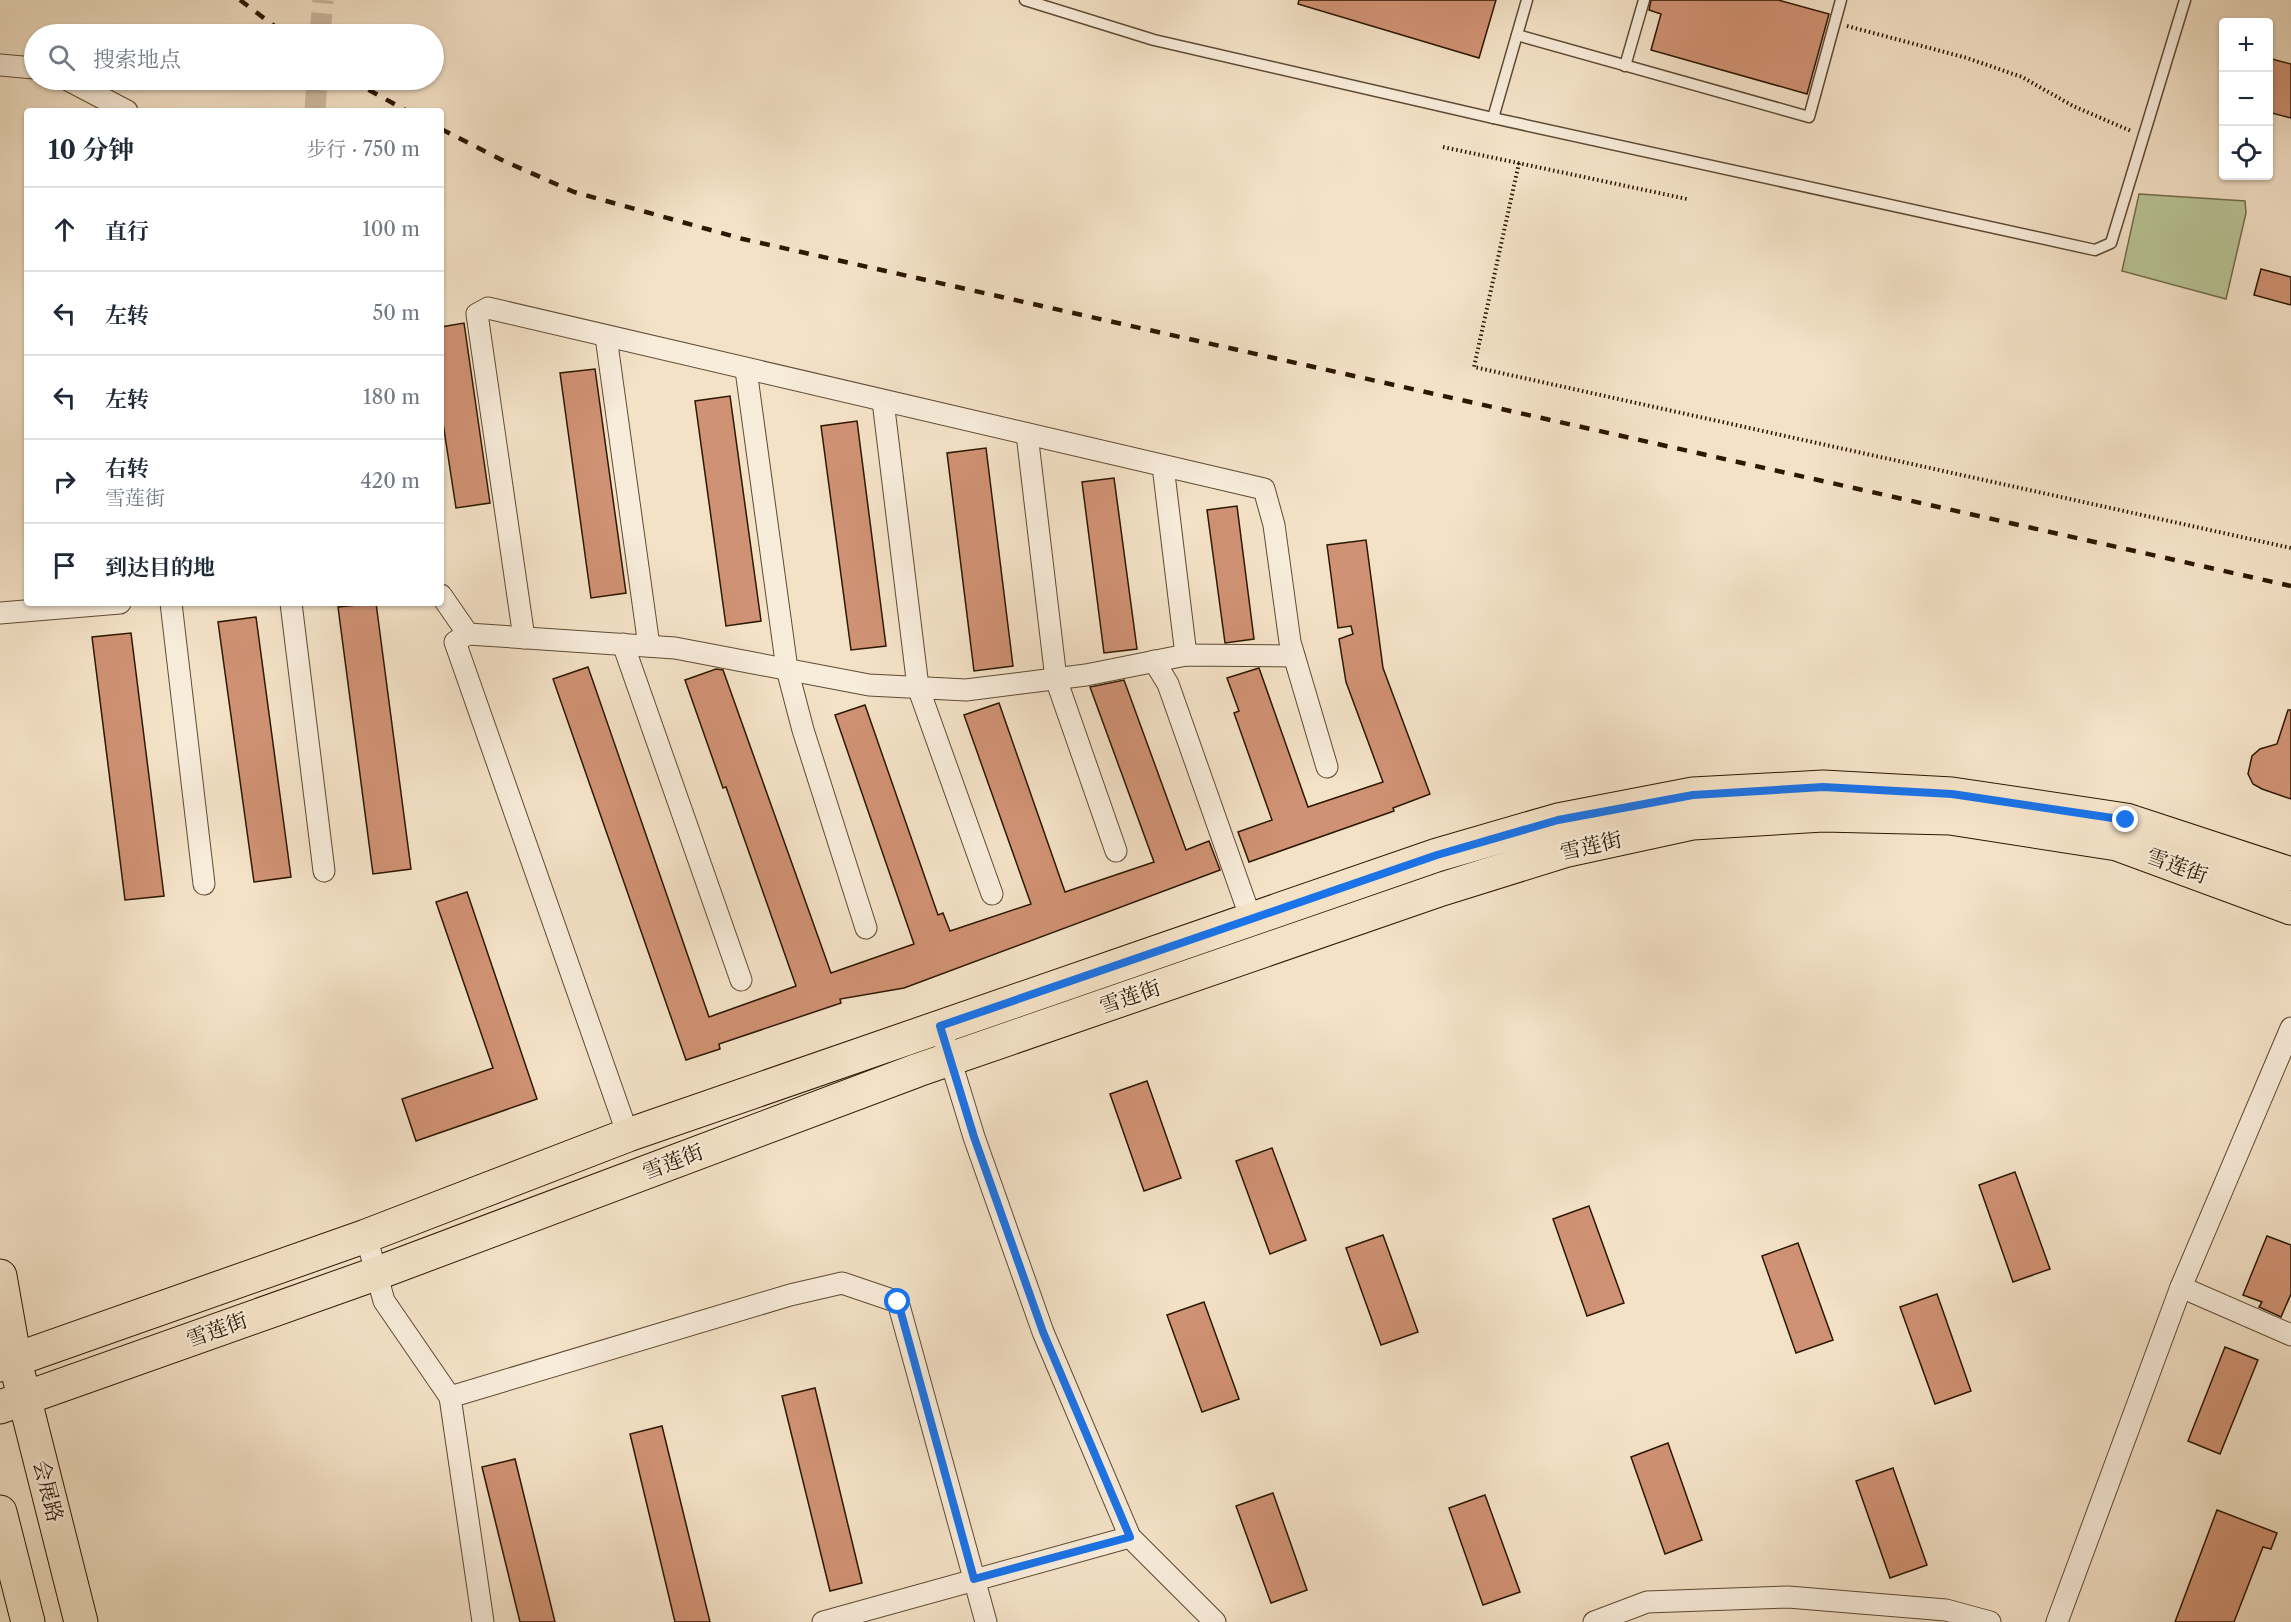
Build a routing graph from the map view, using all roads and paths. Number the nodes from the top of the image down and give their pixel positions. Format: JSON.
{"nodes":[{"id":1,"x":1025,"y":0,"type":"edge"},
{"id":2,"x":1527,"y":0,"type":"edge"},
{"id":3,"x":1644,"y":0,"type":"edge"},
{"id":4,"x":1841,"y":0,"type":"edge"},
{"id":5,"x":2185,"y":0,"type":"edge"},
{"id":6,"x":1834,"y":23,"type":"junction"},
{"id":7,"x":1517,"y":35,"type":"junction"},
{"id":8,"x":0,"y":64,"type":"edge"},
{"id":9,"x":1625,"y":66,"type":"junction"},
{"id":10,"x":24,"y":67,"type":"edge"},
{"id":11,"x":87,"y":90,"type":"edge"},
{"id":12,"x":121,"y":108,"type":"edge"},
{"id":13,"x":1492,"y":118,"type":"junction"},
{"id":14,"x":2144,"y":136,"type":"junction"},
{"id":15,"x":1443,"y":147,"type":"dead end"},
{"id":16,"x":1519,"y":163,"type":"junction"},
{"id":17,"x":1687,"y":199,"type":"dead end"},
{"id":18,"x":606,"y":337,"type":"junction"},
{"id":19,"x":746,"y":370,"type":"junction"},
{"id":20,"x":883,"y":401,"type":"junction"},
{"id":21,"x":1027,"y":434,"type":"junction"},
{"id":22,"x":1163,"y":466,"type":"junction"},
{"id":23,"x":2291,"y":548,"type":"edge"},
{"id":24,"x":444,"y":599,"type":"edge"},
{"id":25,"x":84,"y":606,"type":"edge"},
{"id":26,"x":171,"y":606,"type":"edge"},
{"id":27,"x":291,"y":606,"type":"edge"},
{"id":28,"x":0,"y":613,"type":"edge"},
{"id":29,"x":468,"y":634,"type":"junction"},
{"id":30,"x":524,"y":638,"type":"junction"},
{"id":31,"x":623,"y":644,"type":"junction"},
{"id":32,"x":650,"y":646,"type":"junction"},
{"id":33,"x":1186,"y":655,"type":"junction"},
{"id":34,"x":1294,"y":656,"type":"junction"},
{"id":35,"x":1154,"y":661,"type":"junction"},
{"id":36,"x":787,"y":669,"type":"junction"},
{"id":37,"x":1056,"y":679,"type":"junction"},
{"id":38,"x":918,"y":687,"type":"junction"},
{"id":39,"x":1327,"y":766,"type":"dead end"},
{"id":40,"x":1116,"y":851,"type":"dead end"},
{"id":41,"x":324,"y":871,"type":"dead end"},
{"id":42,"x":2291,"y":874,"type":"edge"},
{"id":43,"x":204,"y":884,"type":"dead end"},
{"id":44,"x":992,"y":894,"type":"dead end"},
{"id":45,"x":2291,"y":908,"type":"edge"},
{"id":46,"x":1251,"y":919,"type":"junction"},
{"id":47,"x":866,"y":928,"type":"dead end"},
{"id":48,"x":741,"y":980,"type":"dead end"},
{"id":49,"x":940,"y":1026,"type":"junction"},
{"id":50,"x":2291,"y":1028,"type":"edge"},
{"id":51,"x":950,"y":1059,"type":"junction"},
{"id":52,"x":628,"y":1135,"type":"junction"},
{"id":53,"x":366,"y":1236,"type":"junction"},
{"id":54,"x":375,"y":1274,"type":"junction"},
{"id":55,"x":0,"y":1276,"type":"edge"},
{"id":56,"x":2181,"y":1287,"type":"junction"},
{"id":57,"x":2291,"y":1335,"type":"edge"},
{"id":58,"x":7,"y":1363,"type":"edge"},
{"id":59,"x":450,"y":1397,"type":"junction"},
{"id":60,"x":12,"y":1403,"type":"edge"},
{"id":61,"x":0,"y":1512,"type":"edge"},
{"id":62,"x":1130,"y":1537,"type":"junction"},
{"id":63,"x":974,"y":1579,"type":"junction"},
{"id":64,"x":28,"y":1622,"type":"edge"},
{"id":65,"x":81,"y":1622,"type":"edge"},
{"id":66,"x":483,"y":1622,"type":"edge"},
{"id":67,"x":823,"y":1622,"type":"edge"},
{"id":68,"x":986,"y":1622,"type":"edge"},
{"id":69,"x":1215,"y":1622,"type":"edge"},
{"id":70,"x":1594,"y":1622,"type":"edge"},
{"id":71,"x":1990,"y":1622,"type":"edge"},
{"id":72,"x":2057,"y":1622,"type":"edge"}],
"edges":[{"from":1,"to":13,"type":"lane"},
{"from":2,"to":7,"type":"lane"},
{"from":3,"to":9,"type":"lane"},
{"from":4,"to":6,"type":"lane"},
{"from":5,"to":14,"type":"lane"},
{"from":6,"to":9,"type":"lane"},
{"from":6,"to":14,"type":"path"},
{"from":7,"to":9,"type":"lane"},
{"from":7,"to":13,"type":"lane"},
{"from":8,"to":10,"type":"street"},
{"from":11,"to":12,"type":"street"},
{"from":13,"to":14,"type":"lane"},
{"from":15,"to":16,"type":"path"},
{"from":16,"to":17,"type":"path"},
{"from":16,"to":23,"type":"path"},
{"from":18,"to":19,"type":"street"},
{"from":18,"to":30,"type":"street"},
{"from":18,"to":32,"type":"street"},
{"from":19,"to":20,"type":"street"},
{"from":19,"to":36,"type":"street"},
{"from":20,"to":21,"type":"street"},
{"from":20,"to":38,"type":"street"},
{"from":21,"to":22,"type":"street"},
{"from":21,"to":37,"type":"street"},
{"from":22,"to":33,"type":"street"},
{"from":22,"to":34,"type":"street"},
{"from":24,"to":29,"type":"street"},
{"from":25,"to":28,"type":"street"},
{"from":26,"to":43,"type":"street"},
{"from":27,"to":41,"type":"street"},
{"from":29,"to":30,"type":"street"},
{"from":29,"to":52,"type":"street"},
{"from":30,"to":31,"type":"street"},
{"from":31,"to":32,"type":"street"},
{"from":31,"to":48,"type":"street"},
{"from":32,"to":36,"type":"street"},
{"from":33,"to":34,"type":"street"},
{"from":33,"to":35,"type":"street"},
{"from":34,"to":39,"type":"street"},
{"from":35,"to":37,"type":"street"},
{"from":35,"to":46,"type":"street"},
{"from":36,"to":38,"type":"street"},
{"from":36,"to":47,"type":"street"},
{"from":37,"to":38,"type":"street"},
{"from":37,"to":40,"type":"street"},
{"from":38,"to":44,"type":"street"},
{"from":42,"to":46,"type":"main road","name":"雪莲街"},
{"from":45,"to":51,"type":"main road","name":"雪莲街"},
{"from":46,"to":49,"type":"main road","name":"雪莲街"},
{"from":49,"to":51,"type":"street"},
{"from":49,"to":52,"type":"main road","name":"雪莲街"},
{"from":50,"to":56,"type":"street"},
{"from":51,"to":54,"type":"main road","name":"雪莲街"},
{"from":51,"to":62,"type":"street"},
{"from":52,"to":53,"type":"main road","name":"雪莲街"},
{"from":53,"to":54,"type":"street"},
{"from":53,"to":58,"type":"main road","name":"雪莲街"},
{"from":54,"to":59,"type":"street"},
{"from":54,"to":60,"type":"main road","name":"雪莲街"},
{"from":55,"to":58,"type":"main road","name":"会展路"},
{"from":56,"to":57,"type":"street"},
{"from":56,"to":72,"type":"street"},
{"from":58,"to":60,"type":"main road","name":"会展路"},
{"from":59,"to":63,"type":"street"},
{"from":59,"to":66,"type":"street"},
{"from":60,"to":65,"type":"main road","name":"会展路"},
{"from":61,"to":64,"type":"main road"},
{"from":62,"to":63,"type":"street"},
{"from":62,"to":69,"type":"street"},
{"from":63,"to":67,"type":"street"},
{"from":63,"to":68,"type":"street"},
{"from":70,"to":71,"type":"street"}]}
